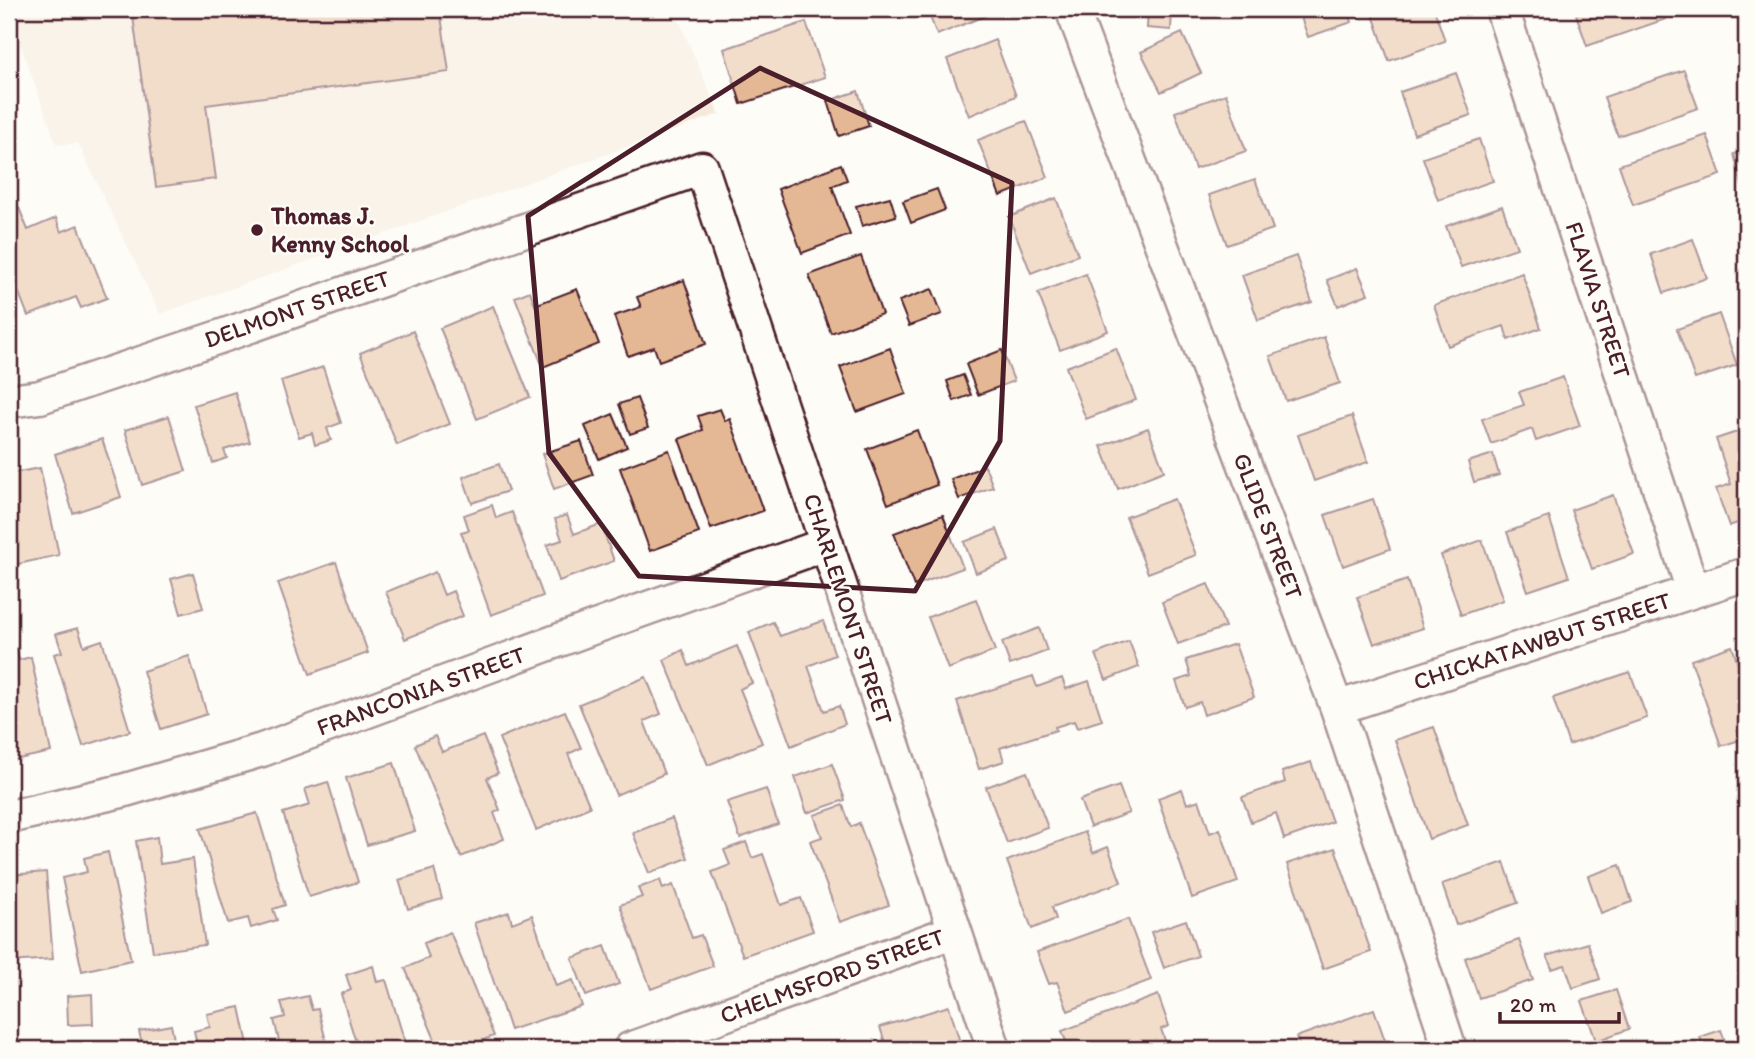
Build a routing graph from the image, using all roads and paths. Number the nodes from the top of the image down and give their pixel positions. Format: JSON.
{"nodes":[{"id":1,"x":1072,"y":9,"type":"edge"},
{"id":2,"x":1502,"y":9,"type":"edge"},
{"id":3,"x":702,"y":168,"type":"joint"},
{"id":4,"x":9,"y":401,"type":"edge"},
{"id":5,"x":827,"y":544,"type":"junction"},
{"id":6,"x":1746,"y":574,"type":"edge"},
{"id":7,"x":1693,"y":591,"type":"junction"},
{"id":8,"x":1337,"y":708,"type":"junction"},
{"id":9,"x":9,"y":817,"type":"edge"},
{"id":10,"x":955,"y":931,"type":"junction"},
{"id":11,"x":630,"y":1049,"type":"edge"},
{"id":12,"x":994,"y":1049,"type":"edge"},
{"id":13,"x":1450,"y":1049,"type":"edge"}],
"edges":[{"from":1,"to":8,"type":"street","name":"GLIDE STREET"},
{"from":2,"to":7,"type":"street","name":"FLAVIA STREET"},
{"from":3,"to":4,"type":"street","name":"DELMONT STREET"},
{"from":3,"to":5,"type":"street","name":"CHARLEMONT STREET"},
{"from":5,"to":9,"type":"street","name":"FRANCONIA STREET"},
{"from":5,"to":10,"type":"street","name":"CHARLEMONT STREET"},
{"from":6,"to":7,"type":"street","name":"CHICKATAWBUT STREET"},
{"from":7,"to":8,"type":"street","name":"CHICKATAWBUT STREET"},
{"from":8,"to":13,"type":"street","name":"GLIDE STREET"},
{"from":10,"to":11,"type":"street","name":"CHELMSFORD STREET"},
{"from":10,"to":12,"type":"street","name":"CHARLEMONT STREET"}]}
